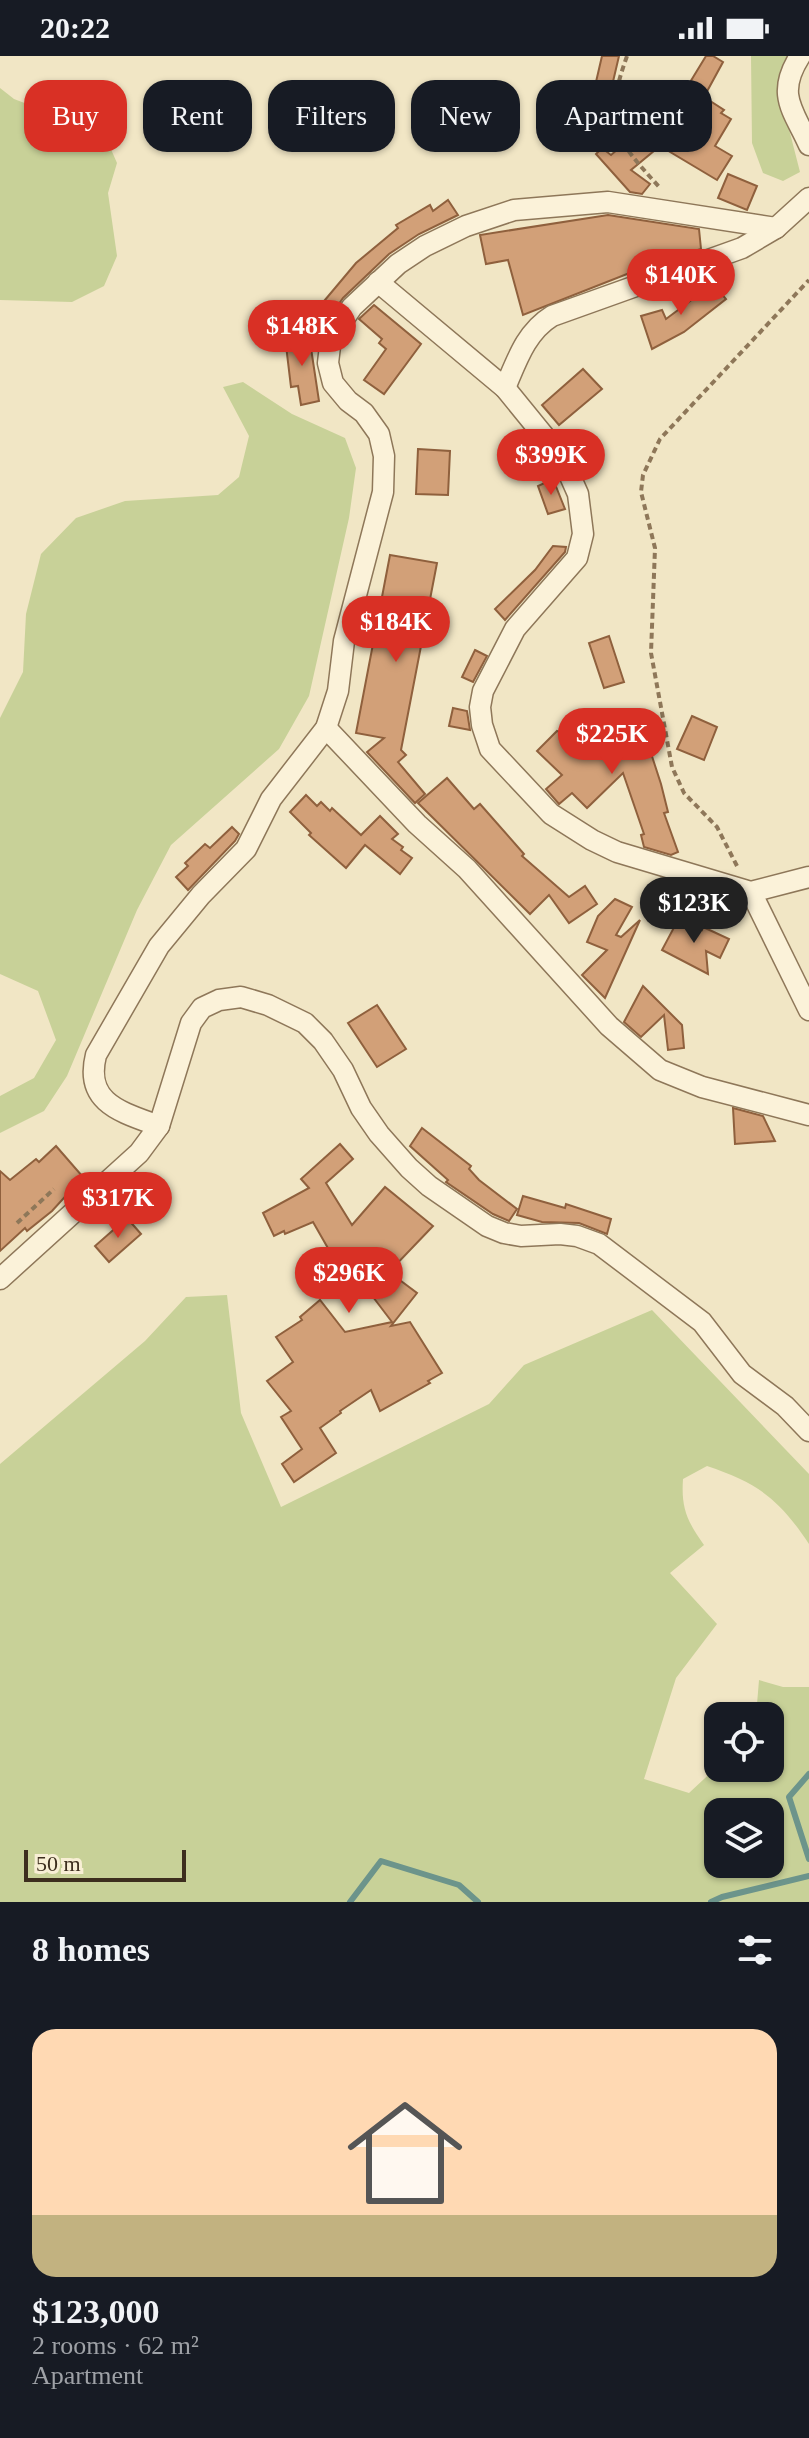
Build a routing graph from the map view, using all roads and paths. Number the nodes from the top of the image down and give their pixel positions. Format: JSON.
{"nodes":[{"id":1,"x":627,"y":56,"type":"edge"},
{"id":2,"x":800,"y":56,"type":"edge"},
{"id":3,"x":809,"y":145,"type":"edge"},
{"id":4,"x":809,"y":198,"type":"edge"},
{"id":5,"x":682,"y":212,"type":"junction"},
{"id":6,"x":776,"y":228,"type":"junction"},
{"id":7,"x":809,"y":280,"type":"edge"},
{"id":8,"x":378,"y":282,"type":"junction"},
{"id":9,"x":505,"y":388,"type":"junction"},
{"id":10,"x":326,"y":728,"type":"junction"},
{"id":11,"x":809,"y":877,"type":"edge"},
{"id":12,"x":751,"y":892,"type":"junction"},
{"id":13,"x":809,"y":1010,"type":"edge"},
{"id":14,"x":809,"y":1115,"type":"edge"},
{"id":15,"x":159,"y":1126,"type":"junction"},
{"id":16,"x":54,"y":1189,"type":"dead end"},
{"id":17,"x":17,"y":1223,"type":"dead end"},
{"id":18,"x":0,"y":1279,"type":"edge"},
{"id":19,"x":809,"y":1431,"type":"edge"}],
"edges":[{"from":1,"to":5,"type":"path"},
{"from":2,"to":3,"type":"street"},
{"from":4,"to":6,"type":"street"},
{"from":5,"to":6,"type":"street"},
{"from":5,"to":8,"type":"street"},
{"from":6,"to":9,"type":"street"},
{"from":7,"to":12,"type":"path"},
{"from":8,"to":9,"type":"street"},
{"from":8,"to":10,"type":"street"},
{"from":9,"to":12,"type":"street"},
{"from":10,"to":14,"type":"street"},
{"from":10,"to":15,"type":"street"},
{"from":11,"to":12,"type":"street"},
{"from":12,"to":13,"type":"street"},
{"from":15,"to":18,"type":"street"},
{"from":15,"to":19,"type":"street"},
{"from":16,"to":17,"type":"path"}]}
